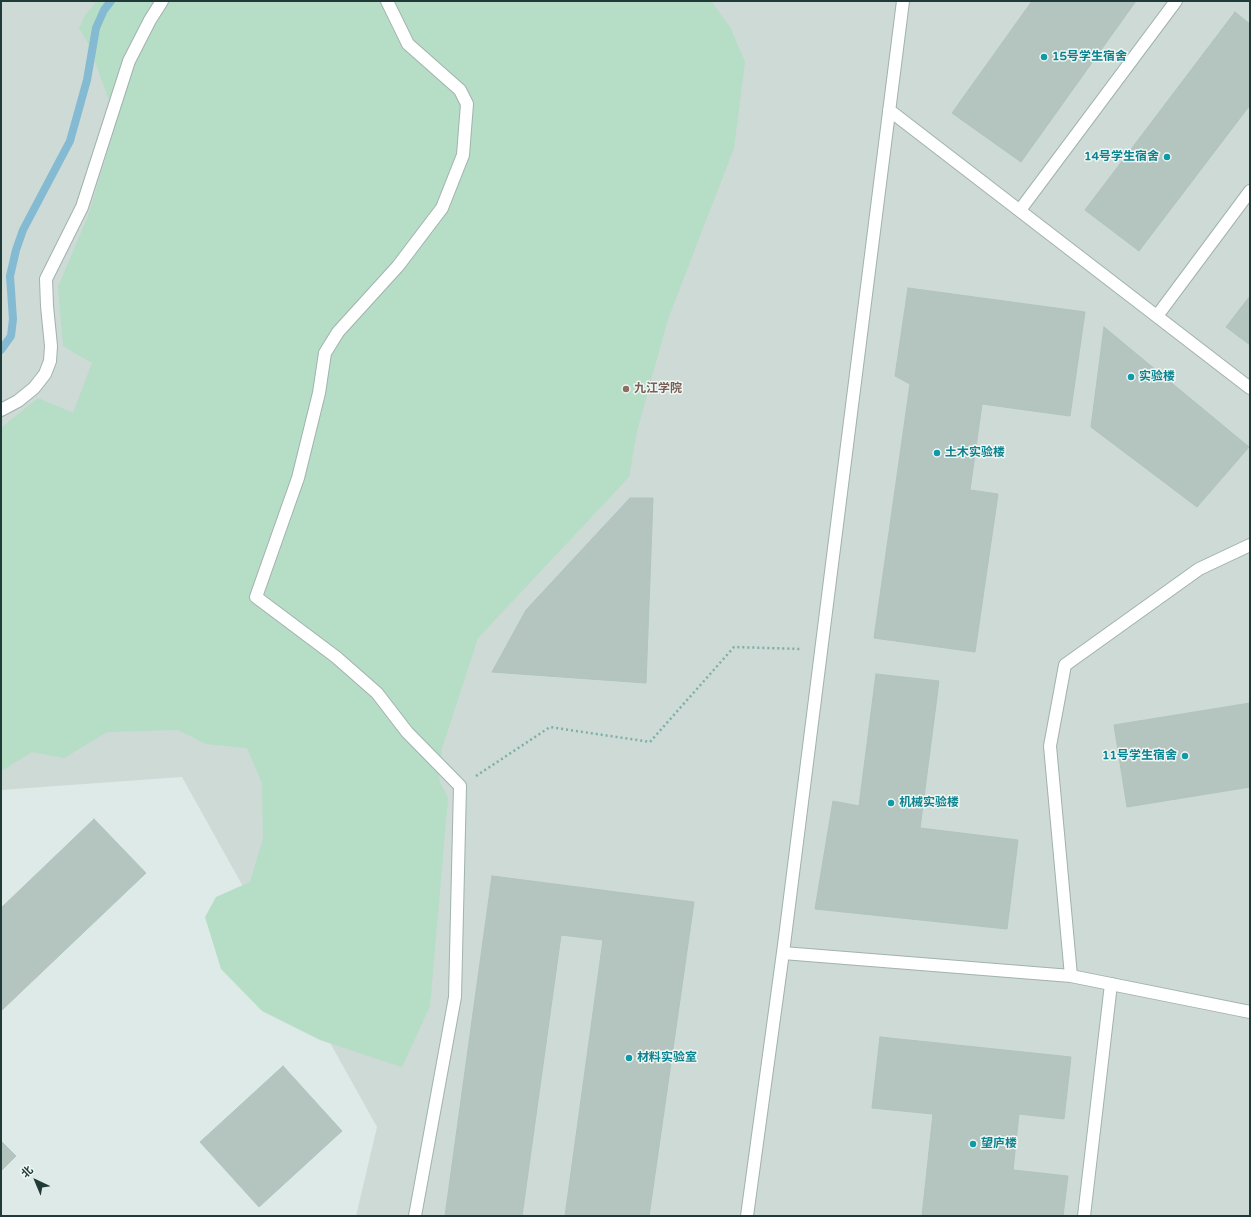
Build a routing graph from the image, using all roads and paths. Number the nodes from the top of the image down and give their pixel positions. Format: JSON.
{"nodes":[{"id":1,"x":162,"y":1,"type":"edge"},
{"id":2,"x":387,"y":1,"type":"edge"},
{"id":3,"x":903,"y":1,"type":"edge"},
{"id":4,"x":1176,"y":1,"type":"edge"},
{"id":5,"x":889,"y":110,"type":"junction"},
{"id":6,"x":1250,"y":191,"type":"edge"},
{"id":7,"x":1020,"y":210,"type":"junction"},
{"id":8,"x":1157,"y":316,"type":"junction"},
{"id":9,"x":1250,"y":388,"type":"edge"},
{"id":10,"x":1,"y":410,"type":"edge"},
{"id":11,"x":1250,"y":546,"type":"edge"},
{"id":12,"x":822,"y":650,"type":"junction"},
{"id":13,"x":460,"y":786,"type":"junction"},
{"id":14,"x":783,"y":953,"type":"junction"},
{"id":15,"x":1071,"y":976,"type":"junction"},
{"id":16,"x":1111,"y":984,"type":"junction"},
{"id":17,"x":1250,"y":1012,"type":"edge"},
{"id":18,"x":415,"y":1216,"type":"edge"},
{"id":19,"x":747,"y":1216,"type":"edge"},
{"id":20,"x":1084,"y":1216,"type":"edge"}],
"edges":[{"from":1,"to":10,"type":"street"},
{"from":2,"to":13,"type":"street"},
{"from":3,"to":5,"type":"street"},
{"from":4,"to":7,"type":"street"},
{"from":5,"to":7,"type":"street"},
{"from":5,"to":12,"type":"street"},
{"from":6,"to":8,"type":"street"},
{"from":7,"to":8,"type":"street"},
{"from":8,"to":9,"type":"street"},
{"from":11,"to":15,"type":"street"},
{"from":12,"to":13,"type":"path"},
{"from":12,"to":14,"type":"street"},
{"from":13,"to":18,"type":"street"},
{"from":14,"to":15,"type":"street"},
{"from":14,"to":19,"type":"street"},
{"from":15,"to":16,"type":"street"},
{"from":16,"to":17,"type":"street"},
{"from":16,"to":20,"type":"street"}]}
